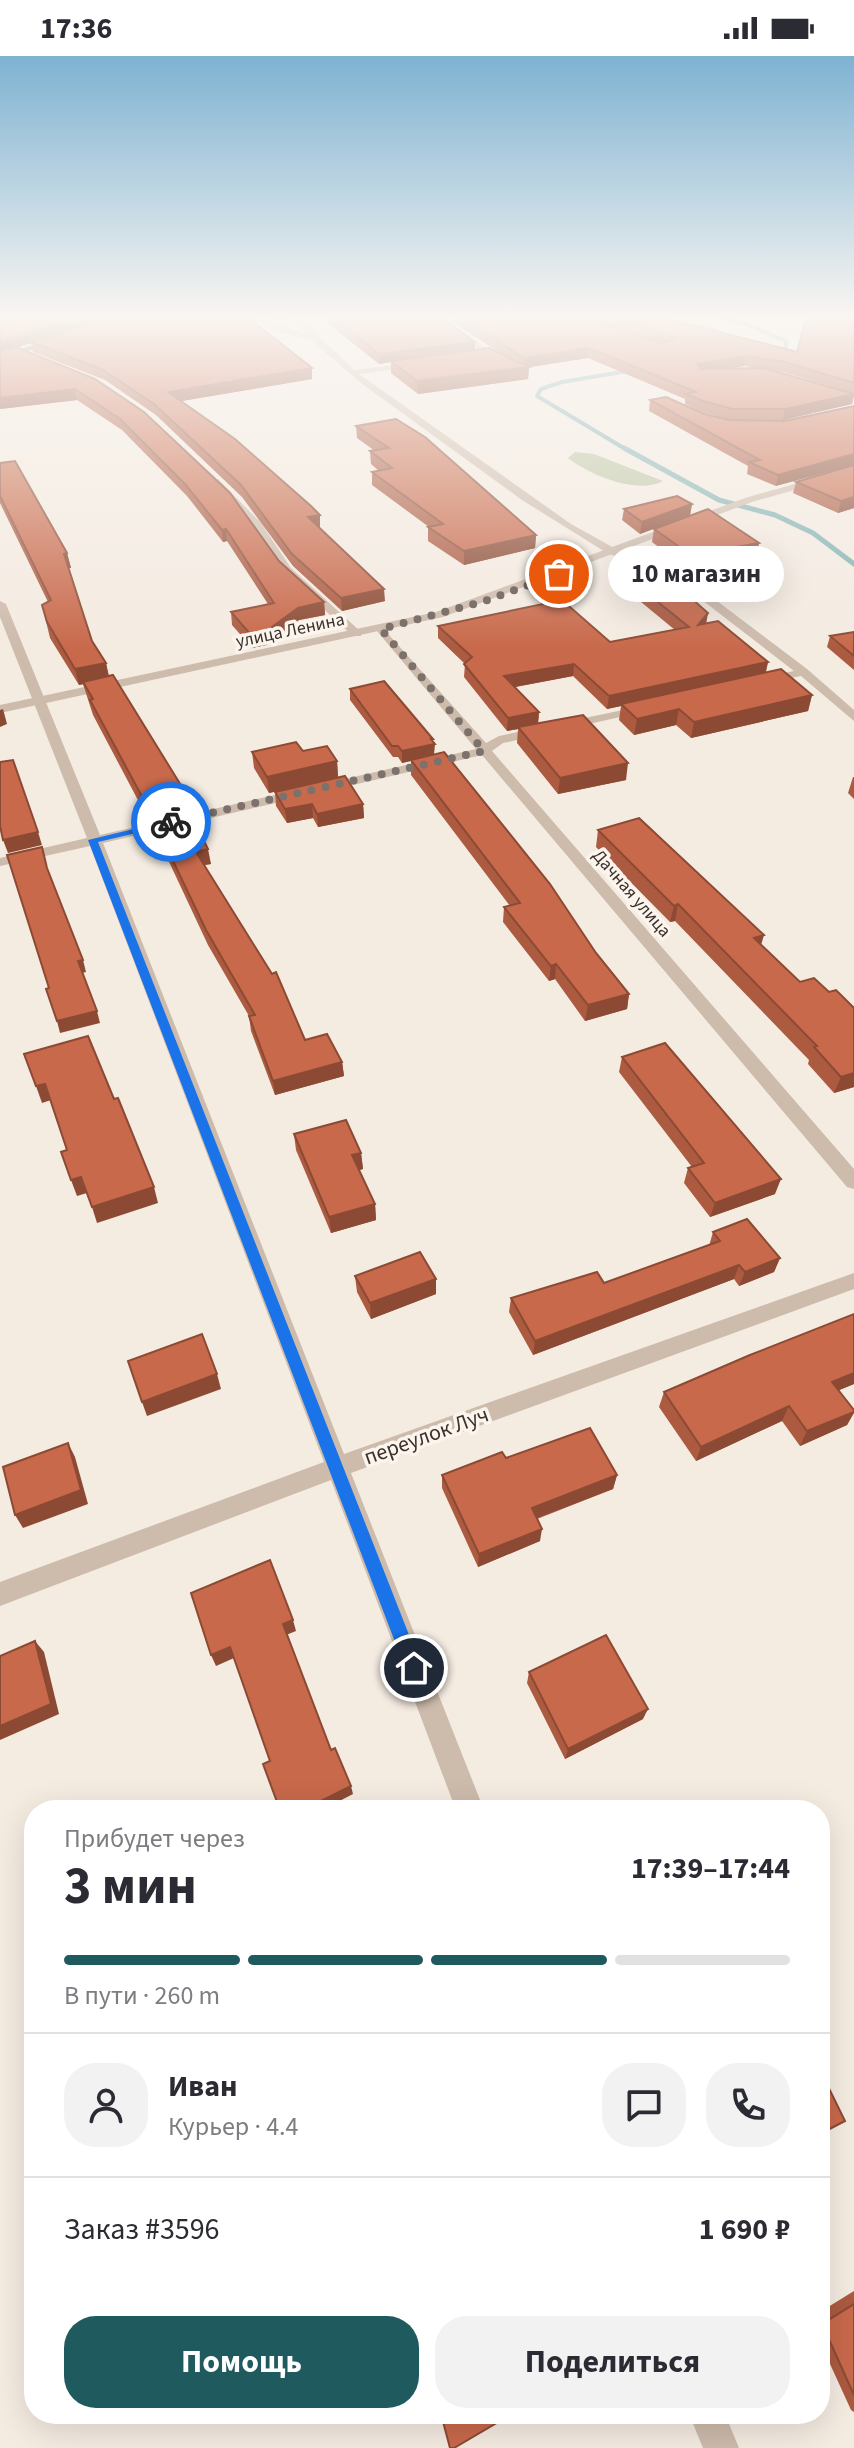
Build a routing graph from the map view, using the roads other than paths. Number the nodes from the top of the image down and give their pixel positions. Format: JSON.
{"nodes":[{"id":1,"x":427,"y":426,"type":"edge"},
{"id":2,"x":205,"y":470,"type":"edge"},
{"id":3,"x":854,"y":470,"type":"edge"},
{"id":4,"x":614,"y":553,"type":"junction"},
{"id":5,"x":0,"y":604,"type":"edge"},
{"id":6,"x":381,"y":629,"type":"junction"},
{"id":7,"x":357,"y":634,"type":"junction"},
{"id":8,"x":803,"y":672,"type":"junction"},
{"id":9,"x":743,"y":686,"type":"edge"},
{"id":10,"x":41,"y":701,"type":"junction"},
{"id":11,"x":651,"y":706,"type":"edge"},
{"id":12,"x":0,"y":709,"type":"edge"},
{"id":13,"x":854,"y":717,"type":"edge"},
{"id":14,"x":484,"y":751,"type":"junction"},
{"id":15,"x":93,"y":840,"type":"junction"},
{"id":16,"x":0,"y":862,"type":"edge"},
{"id":17,"x":854,"y":1182,"type":"edge"},
{"id":18,"x":854,"y":1281,"type":"edge"},
{"id":19,"x":335,"y":1468,"type":"junction"},
{"id":20,"x":0,"y":1594,"type":"edge"},
{"id":21,"x":466,"y":1800,"type":"edge"},
{"id":22,"x":711,"y":2424,"type":"edge"},
{"id":23,"x":721,"y":2448,"type":"edge"}],
"edges":[{"from":1,"to":4,"type":"street"},
{"from":2,"to":7,"type":"street"},
{"from":3,"to":4,"type":"street","name":"улица Ленина"},
{"from":4,"to":6,"type":"street","name":"улица Ленина"},
{"from":4,"to":8,"type":"street"},
{"from":5,"to":10,"type":"street"},
{"from":6,"to":7,"type":"street","name":"улица Ленина"},
{"from":6,"to":14,"type":"street","name":"Дачная улица"},
{"from":7,"to":10,"type":"street","name":"улица Ленина"},
{"from":8,"to":9,"type":"street"},
{"from":8,"to":13,"type":"street"},
{"from":10,"to":12,"type":"street","name":"улица Ленина"},
{"from":10,"to":15,"type":"street"},
{"from":11,"to":14,"type":"street"},
{"from":14,"to":15,"type":"street"},
{"from":14,"to":17,"type":"street","name":"Дачная улица"},
{"from":15,"to":16,"type":"street"},
{"from":15,"to":19,"type":"street"},
{"from":18,"to":19,"type":"street","name":"переулок Луч"},
{"from":19,"to":20,"type":"street","name":"переулок Луч"},
{"from":19,"to":21,"type":"street"},
{"from":22,"to":23,"type":"street"}]}
